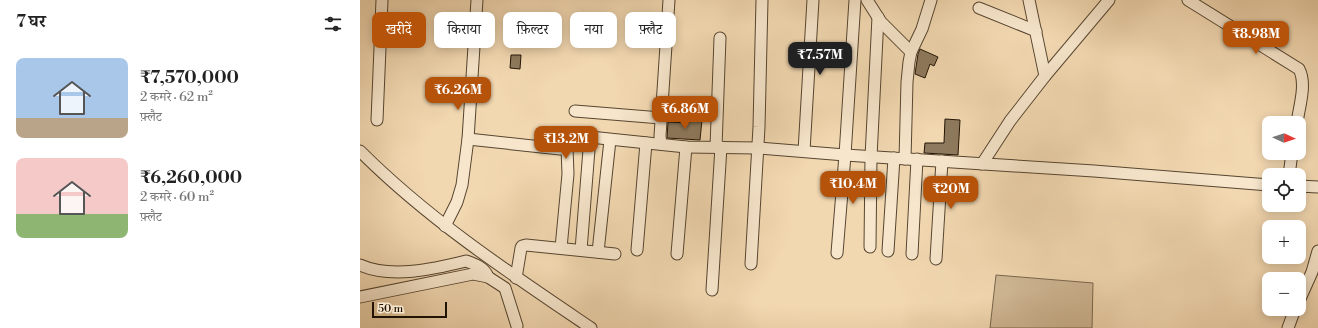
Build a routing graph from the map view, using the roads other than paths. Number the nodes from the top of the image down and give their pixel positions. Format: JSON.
{"nodes":[{"id":1,"x":382,"y":0,"type":"edge"},
{"id":2,"x":477,"y":0,"type":"edge"},
{"id":3,"x":669,"y":0,"type":"edge"},
{"id":4,"x":762,"y":0,"type":"edge"},
{"id":5,"x":813,"y":0,"type":"edge"},
{"id":6,"x":855,"y":0,"type":"edge"},
{"id":7,"x":867,"y":0,"type":"edge"},
{"id":8,"x":931,"y":0,"type":"edge"},
{"id":9,"x":1029,"y":0,"type":"edge"},
{"id":10,"x":1109,"y":0,"type":"edge"},
{"id":11,"x":1188,"y":0,"type":"edge"},
{"id":12,"x":979,"y":8,"type":"dead end"},
{"id":13,"x":878,"y":17,"type":"junction"},
{"id":14,"x":1036,"y":31,"type":"junction"},
{"id":15,"x":720,"y":38,"type":"dead end"},
{"id":16,"x":911,"y":52,"type":"junction"},
{"id":17,"x":1045,"y":76,"type":"junction"},
{"id":18,"x":575,"y":111,"type":"dead end"},
{"id":19,"x":1298,"y":116,"type":"edge"},
{"id":20,"x":661,"y":118,"type":"junction"},
{"id":21,"x":377,"y":120,"type":"dead end"},
{"id":22,"x":590,"y":137,"type":"junction"},
{"id":23,"x":468,"y":139,"type":"junction"},
{"id":24,"x":610,"y":140,"type":"junction"},
{"id":25,"x":646,"y":143,"type":"junction"},
{"id":26,"x":661,"y":144,"type":"junction"},
{"id":27,"x":686,"y":147,"type":"junction"},
{"id":28,"x":718,"y":147,"type":"junction"},
{"id":29,"x":567,"y":148,"type":"junction"},
{"id":30,"x":758,"y":148,"type":"junction"},
{"id":31,"x":360,"y":151,"type":"edge"},
{"id":32,"x":804,"y":151,"type":"junction"},
{"id":33,"x":845,"y":155,"type":"junction"},
{"id":34,"x":871,"y":157,"type":"junction"},
{"id":35,"x":900,"y":158,"type":"junction"},
{"id":36,"x":917,"y":159,"type":"junction"},
{"id":37,"x":942,"y":160,"type":"junction"},
{"id":38,"x":982,"y":164,"type":"junction"},
{"id":39,"x":1262,"y":184,"type":"edge"},
{"id":40,"x":1306,"y":186,"type":"edge"},
{"id":41,"x":1318,"y":187,"type":"edge"},
{"id":42,"x":445,"y":226,"type":"junction"},
{"id":43,"x":870,"y":247,"type":"dead end"},
{"id":44,"x":562,"y":248,"type":"junction"},
{"id":45,"x":581,"y":250,"type":"junction"},
{"id":46,"x":638,"y":250,"type":"dead end"},
{"id":47,"x":888,"y":251,"type":"dead end"},
{"id":48,"x":1318,"y":251,"type":"edge"},
{"id":49,"x":598,"y":252,"type":"junction"},
{"id":50,"x":837,"y":253,"type":"dead end"},
{"id":51,"x":615,"y":254,"type":"dead end"},
{"id":52,"x":677,"y":254,"type":"dead end"},
{"id":53,"x":912,"y":254,"type":"dead end"},
{"id":54,"x":936,"y":259,"type":"dead end"},
{"id":55,"x":751,"y":264,"type":"dead end"},
{"id":56,"x":360,"y":265,"type":"edge"},
{"id":57,"x":488,"y":276,"type":"junction"},
{"id":58,"x":516,"y":278,"type":"junction"},
{"id":59,"x":1306,"y":285,"type":"edge"},
{"id":60,"x":712,"y":290,"type":"dead end"},
{"id":61,"x":360,"y":297,"type":"edge"},
{"id":62,"x":1292,"y":316,"type":"edge"},
{"id":63,"x":517,"y":326,"type":"dead end"},
{"id":64,"x":591,"y":328,"type":"edge"},
{"id":65,"x":1288,"y":328,"type":"edge"}],
"edges":[{"from":1,"to":21,"type":"street"},
{"from":2,"to":23,"type":"street"},
{"from":3,"to":20,"type":"street"},
{"from":4,"to":30,"type":"street"},
{"from":5,"to":32,"type":"street"},
{"from":6,"to":33,"type":"street"},
{"from":7,"to":13,"type":"street"},
{"from":8,"to":16,"type":"street"},
{"from":9,"to":14,"type":"street"},
{"from":10,"to":17,"type":"street"},
{"from":11,"to":19,"type":"street"},
{"from":12,"to":14,"type":"street"},
{"from":13,"to":16,"type":"street"},
{"from":13,"to":34,"type":"street"},
{"from":14,"to":17,"type":"street"},
{"from":15,"to":28,"type":"street"},
{"from":16,"to":35,"type":"street"},
{"from":17,"to":38,"type":"street"},
{"from":18,"to":20,"type":"street"},
{"from":20,"to":26,"type":"street"},
{"from":22,"to":24,"type":"street"},
{"from":22,"to":29,"type":"street"},
{"from":22,"to":45,"type":"street"},
{"from":23,"to":29,"type":"street"},
{"from":23,"to":42,"type":"street"},
{"from":24,"to":25,"type":"street"},
{"from":24,"to":49,"type":"street"},
{"from":25,"to":26,"type":"street"},
{"from":25,"to":46,"type":"street"},
{"from":26,"to":27,"type":"street"},
{"from":27,"to":28,"type":"street"},
{"from":27,"to":52,"type":"street"},
{"from":28,"to":30,"type":"street"},
{"from":28,"to":60,"type":"street"},
{"from":29,"to":44,"type":"street"},
{"from":30,"to":32,"type":"street"},
{"from":30,"to":55,"type":"street"},
{"from":31,"to":42,"type":"street"},
{"from":32,"to":33,"type":"street"},
{"from":33,"to":34,"type":"street"},
{"from":33,"to":50,"type":"street"},
{"from":34,"to":35,"type":"street"},
{"from":34,"to":43,"type":"street"},
{"from":35,"to":36,"type":"street"},
{"from":35,"to":47,"type":"street"},
{"from":36,"to":37,"type":"street"},
{"from":36,"to":53,"type":"street"},
{"from":37,"to":38,"type":"street"},
{"from":37,"to":54,"type":"street"},
{"from":38,"to":39,"type":"street"},
{"from":40,"to":41,"type":"street"},
{"from":42,"to":58,"type":"street"},
{"from":44,"to":45,"type":"street"},
{"from":44,"to":58,"type":"street"},
{"from":45,"to":49,"type":"street"},
{"from":48,"to":59,"type":"street"},
{"from":49,"to":51,"type":"street"},
{"from":56,"to":57,"type":"street"},
{"from":57,"to":61,"type":"street"},
{"from":57,"to":63,"type":"street"},
{"from":58,"to":64,"type":"street"},
{"from":62,"to":65,"type":"street"}]}
